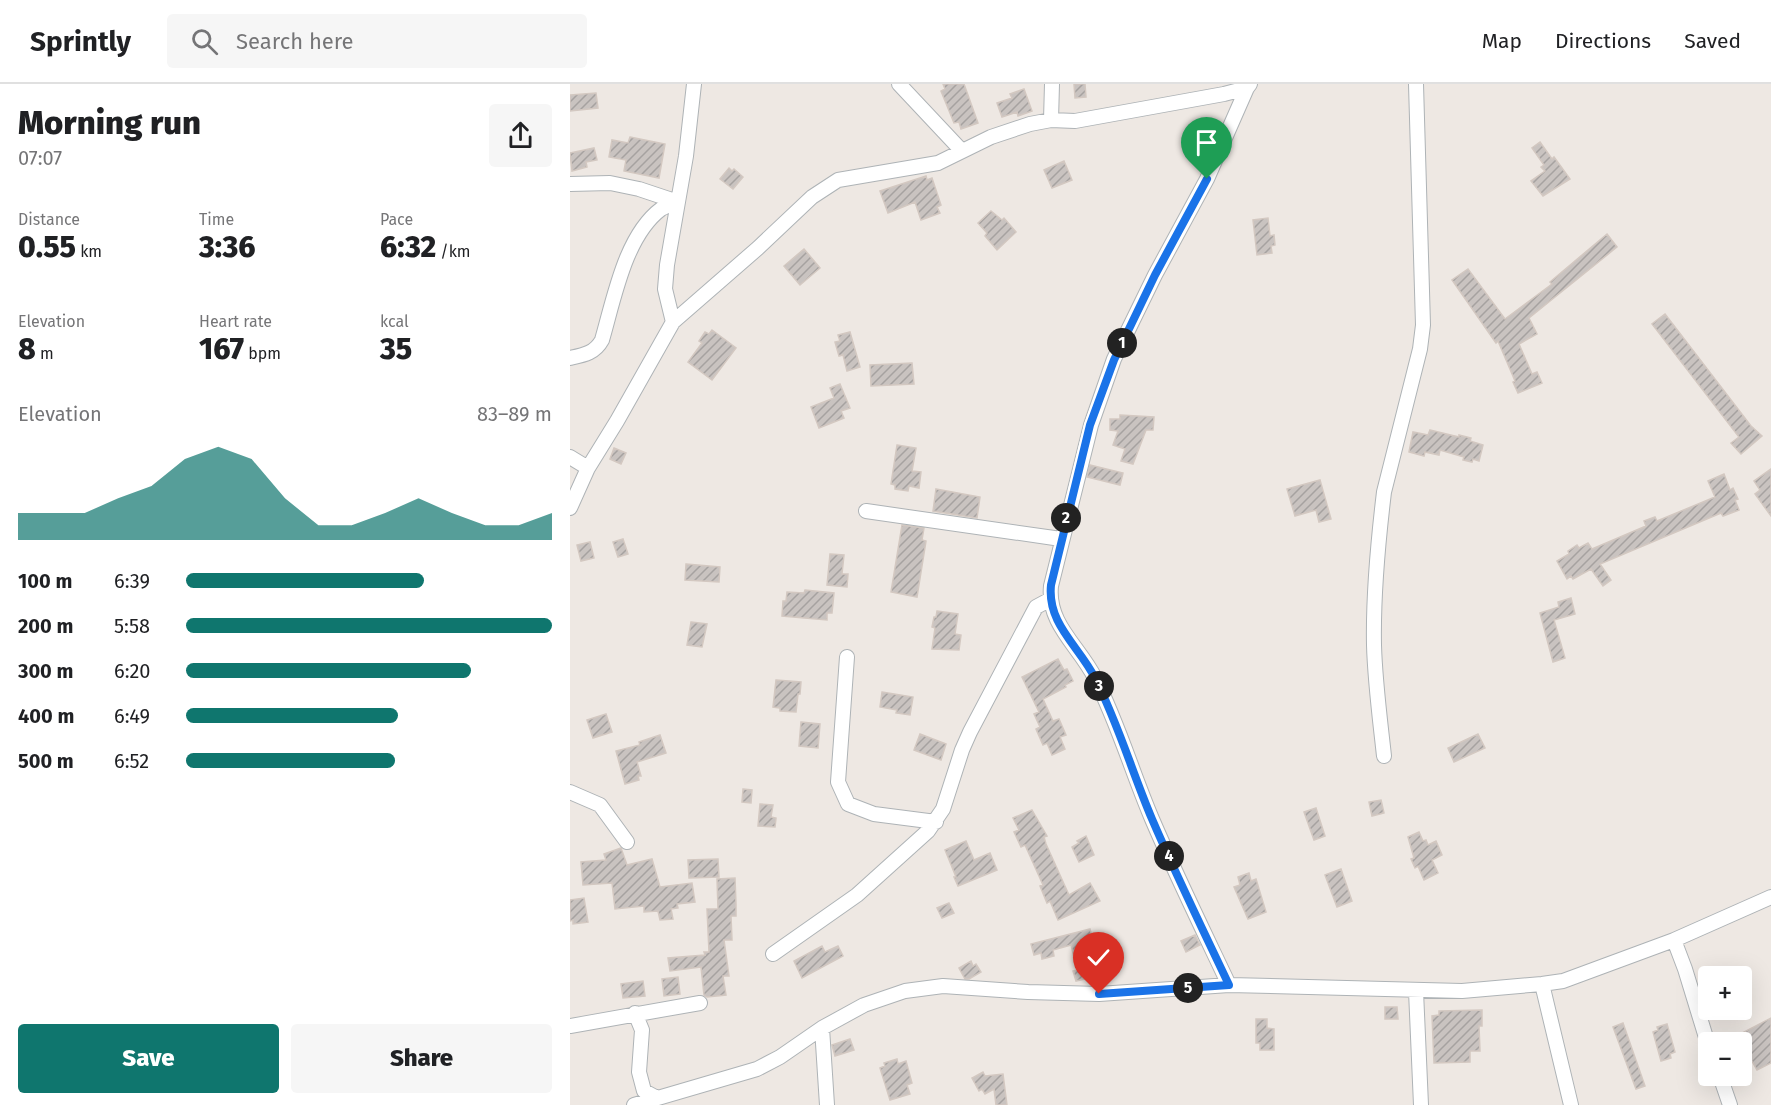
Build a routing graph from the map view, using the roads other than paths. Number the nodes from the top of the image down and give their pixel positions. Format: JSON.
{"nodes":[{"id":1,"x":694,"y":84,"type":"edge"},
{"id":2,"x":899,"y":84,"type":"edge"},
{"id":3,"x":1052,"y":84,"type":"edge"},
{"id":4,"x":1416,"y":84,"type":"edge"},
{"id":5,"x":1249,"y":86,"type":"edge"},
{"id":6,"x":1051,"y":120,"type":"junction"},
{"id":7,"x":961,"y":150,"type":"junction"},
{"id":8,"x":570,"y":184,"type":"edge"},
{"id":9,"x":678,"y":202,"type":"junction"},
{"id":10,"x":673,"y":322,"type":"junction"},
{"id":11,"x":570,"y":358,"type":"edge"},
{"id":12,"x":570,"y":457,"type":"edge"},
{"id":13,"x":588,"y":468,"type":"junction"},
{"id":14,"x":570,"y":508,"type":"edge"},
{"id":15,"x":866,"y":511,"type":"dead end"},
{"id":16,"x":1061,"y":539,"type":"junction"},
{"id":17,"x":1049,"y":600,"type":"junction"},
{"id":18,"x":846,"y":657,"type":"dead end"},
{"id":19,"x":1384,"y":756,"type":"dead end"},
{"id":20,"x":570,"y":792,"type":"edge"},
{"id":21,"x":936,"y":822,"type":"junction"},
{"id":22,"x":627,"y":842,"type":"dead end"},
{"id":23,"x":1771,"y":897,"type":"edge"},
{"id":24,"x":1674,"y":940,"type":"junction"},
{"id":25,"x":773,"y":954,"type":"dead end"},
{"id":26,"x":1542,"y":984,"type":"junction"},
{"id":27,"x":1229,"y":985,"type":"junction"},
{"id":28,"x":1416,"y":991,"type":"junction"},
{"id":29,"x":700,"y":1003,"type":"dead end"},
{"id":30,"x":635,"y":1013,"type":"junction"},
{"id":31,"x":570,"y":1026,"type":"edge"},
{"id":32,"x":822,"y":1028,"type":"junction"},
{"id":33,"x":1704,"y":1032,"type":"edge"},
{"id":34,"x":1723,"y":1086,"type":"edge"},
{"id":35,"x":657,"y":1098,"type":"junction"},
{"id":36,"x":634,"y":1105,"type":"edge"},
{"id":37,"x":827,"y":1105,"type":"edge"},
{"id":38,"x":1421,"y":1105,"type":"edge"},
{"id":39,"x":1571,"y":1105,"type":"edge"},
{"id":40,"x":1730,"y":1105,"type":"edge"}],
"edges":[{"from":1,"to":9,"type":"street"},
{"from":2,"to":7,"type":"street"},
{"from":3,"to":6,"type":"street"},
{"from":4,"to":19,"type":"street"},
{"from":5,"to":6,"type":"street"},
{"from":5,"to":16,"type":"street"},
{"from":6,"to":7,"type":"street"},
{"from":7,"to":10,"type":"street"},
{"from":8,"to":9,"type":"street"},
{"from":9,"to":10,"type":"street"},
{"from":9,"to":11,"type":"street"},
{"from":10,"to":13,"type":"street"},
{"from":12,"to":13,"type":"street"},
{"from":13,"to":14,"type":"street"},
{"from":15,"to":16,"type":"street"},
{"from":16,"to":17,"type":"street"},
{"from":17,"to":21,"type":"street"},
{"from":17,"to":27,"type":"street"},
{"from":18,"to":21,"type":"street"},
{"from":20,"to":22,"type":"street"},
{"from":21,"to":25,"type":"street"},
{"from":23,"to":24,"type":"street"},
{"from":24,"to":26,"type":"street"},
{"from":24,"to":33,"type":"street"},
{"from":26,"to":28,"type":"street"},
{"from":26,"to":39,"type":"street"},
{"from":27,"to":28,"type":"street"},
{"from":27,"to":32,"type":"street"},
{"from":28,"to":38,"type":"street"},
{"from":29,"to":30,"type":"street"},
{"from":30,"to":31,"type":"street"},
{"from":30,"to":35,"type":"street"},
{"from":32,"to":35,"type":"street"},
{"from":32,"to":37,"type":"street"},
{"from":34,"to":40,"type":"street"},
{"from":35,"to":36,"type":"street"}]}
